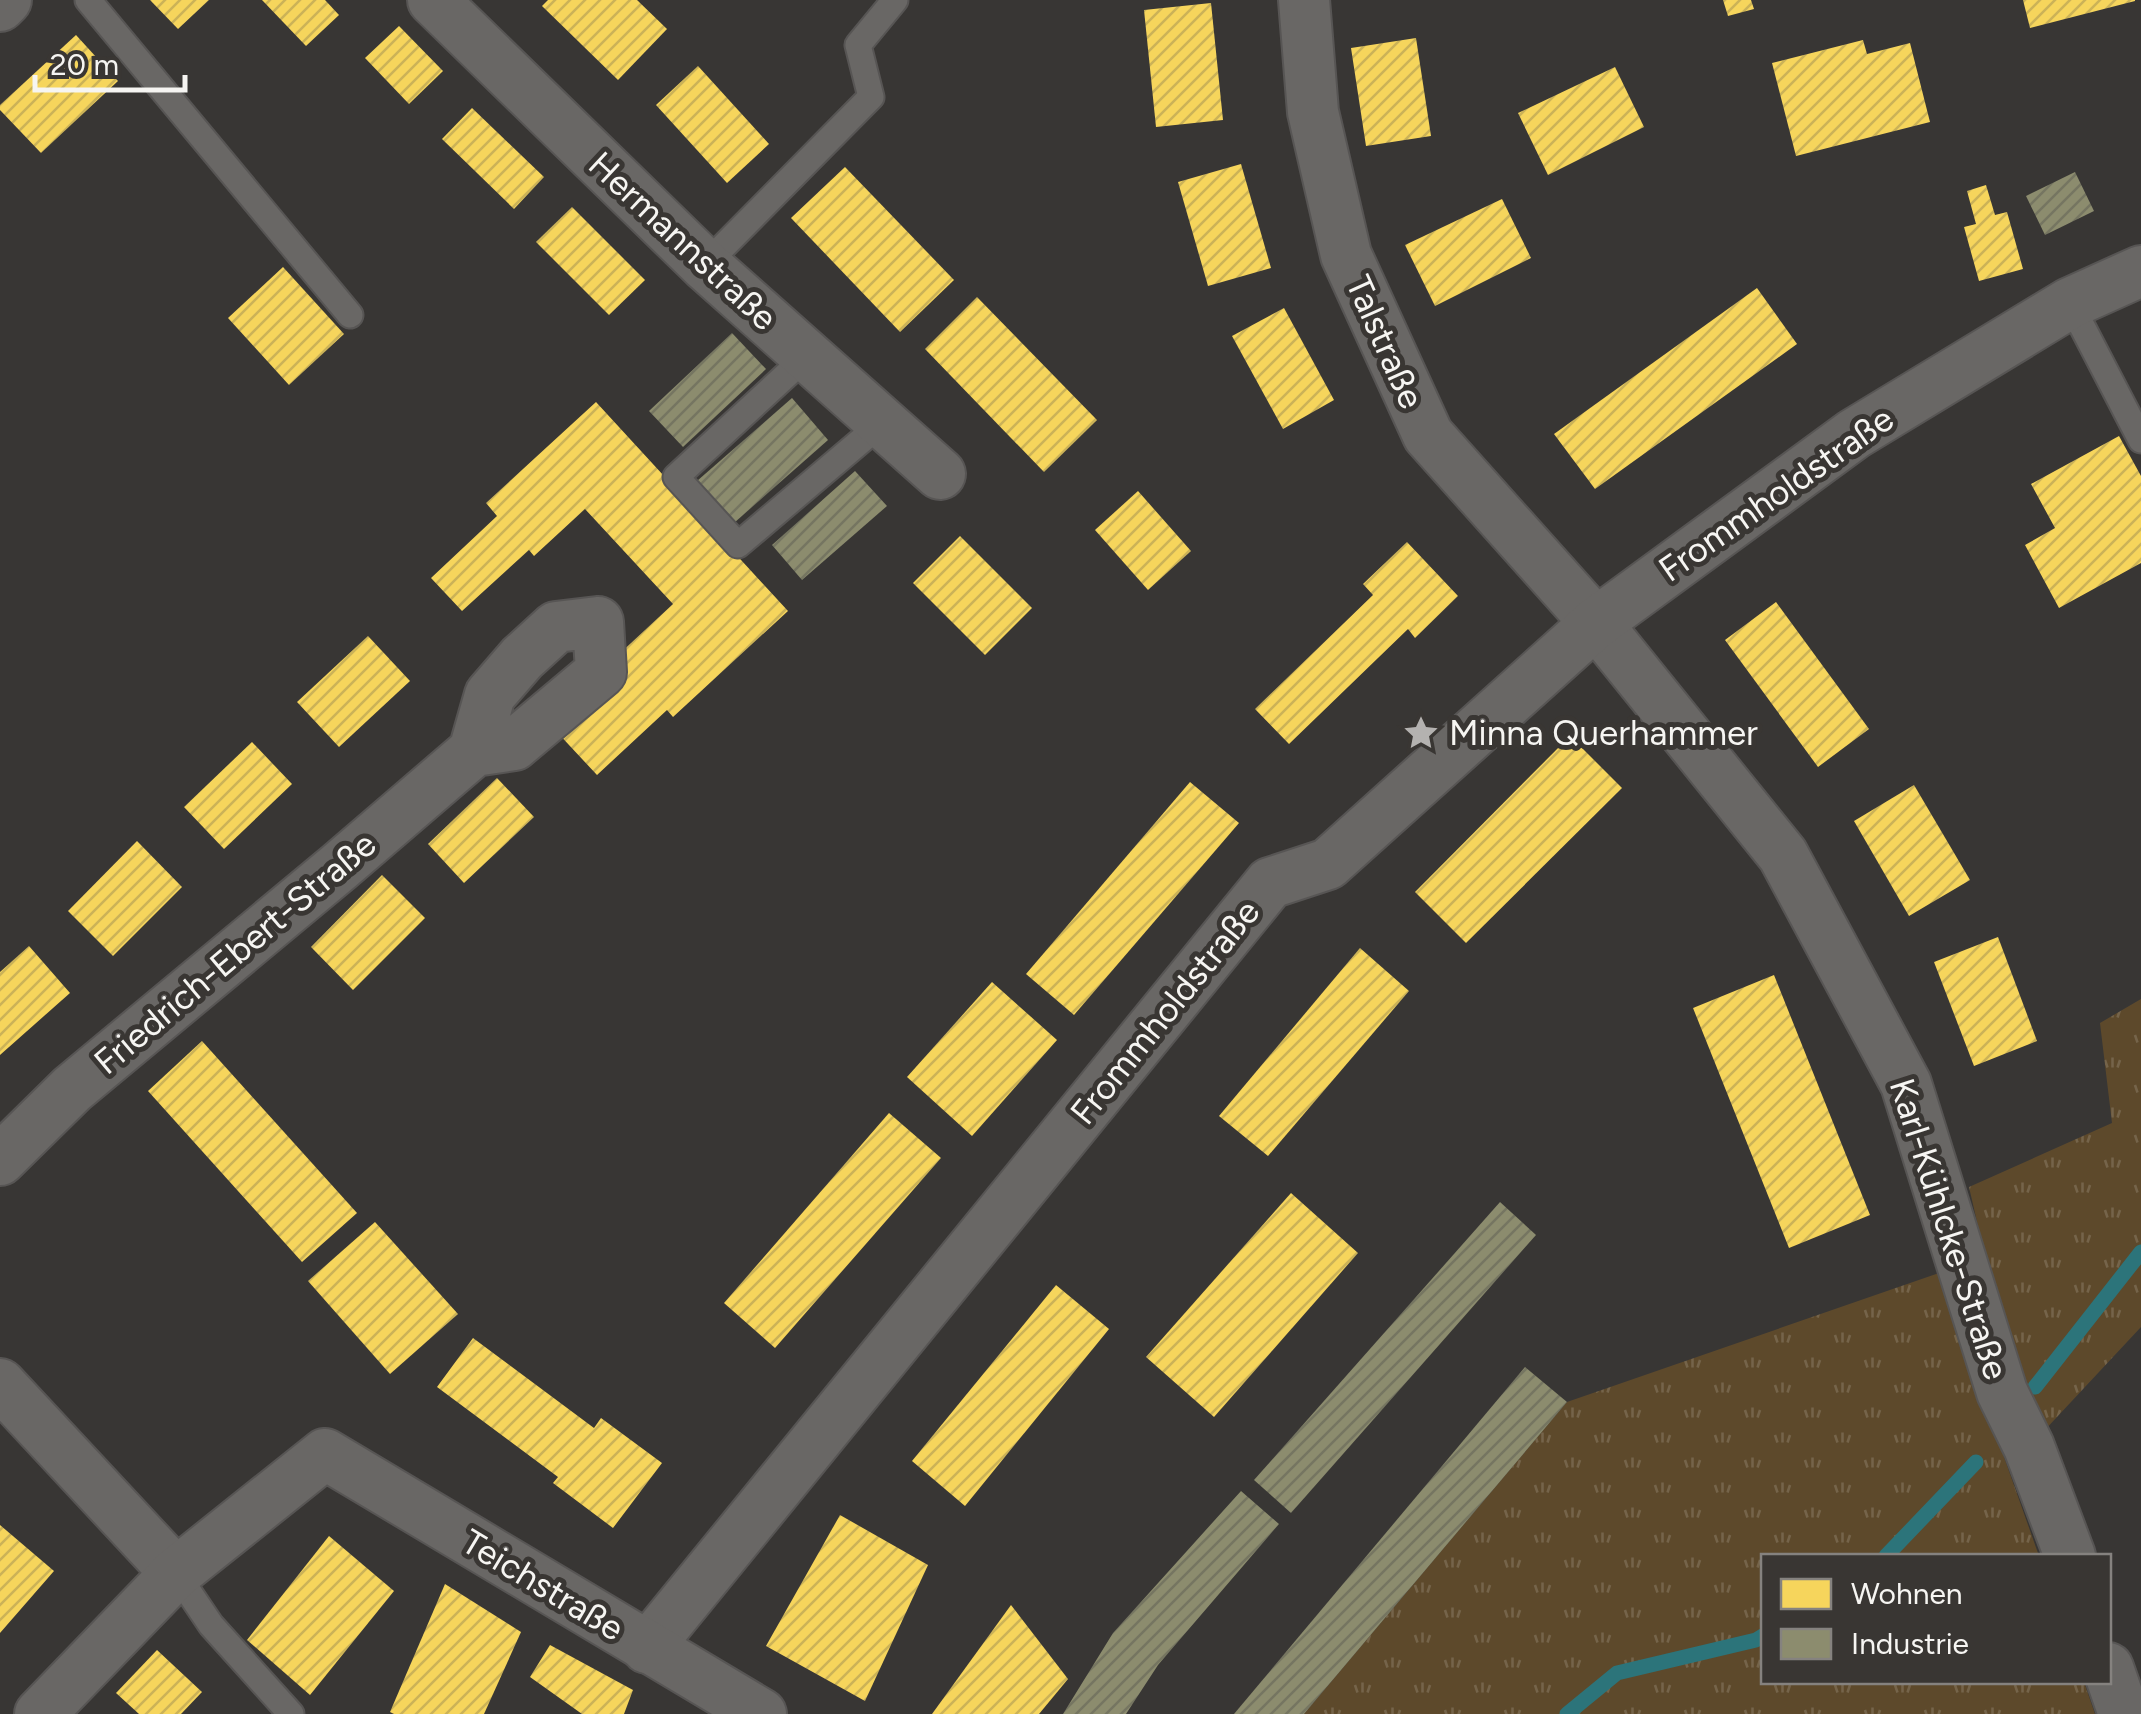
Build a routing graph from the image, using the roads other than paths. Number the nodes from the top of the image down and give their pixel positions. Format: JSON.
{"nodes":[{"id":1,"x":6,"y":0,"type":"edge"},
{"id":2,"x":88,"y":0,"type":"edge"},
{"id":3,"x":433,"y":0,"type":"edge"},
{"id":4,"x":896,"y":0,"type":"edge"},
{"id":5,"x":1304,"y":0,"type":"edge"},
{"id":6,"x":0,"y":6,"type":"edge"},
{"id":7,"x":705,"y":265,"type":"junction"},
{"id":8,"x":2141,"y":271,"type":"edge"},
{"id":9,"x":2070,"y":303,"type":"junction"},
{"id":10,"x":350,"y":315,"type":"dead end"},
{"id":11,"x":808,"y":356,"type":"junction"},
{"id":12,"x":882,"y":423,"type":"junction"},
{"id":13,"x":2141,"y":440,"type":"edge"},
{"id":14,"x":940,"y":474,"type":"dead end"},
{"id":15,"x":1596,"y":622,"type":"junction"},
{"id":16,"x":474,"y":750,"type":"dead end"},
{"id":17,"x":0,"y":1160,"type":"edge"},
{"id":18,"x":0,"y":1384,"type":"edge"},
{"id":19,"x":2069,"y":1554,"type":"edge"},
{"id":20,"x":176,"y":1573,"type":"junction"},
{"id":21,"x":647,"y":1648,"type":"junction"},
{"id":22,"x":2111,"y":1677,"type":"edge"},
{"id":23,"x":60,"y":1707,"type":"edge"},
{"id":24,"x":291,"y":1714,"type":"edge"},
{"id":25,"x":760,"y":1714,"type":"edge"},
{"id":26,"x":2124,"y":1714,"type":"edge"}],
"edges":[{"from":1,"to":6,"type":"street"},
{"from":2,"to":10,"type":"lane"},
{"from":3,"to":7,"type":"street","name":"Hermannstraße"},
{"from":4,"to":7,"type":"lane"},
{"from":5,"to":15,"type":"street","name":"Talstraße"},
{"from":7,"to":11,"type":"street","name":"Hermannstraße"},
{"from":8,"to":9,"type":"street","name":"Frommholdstraße"},
{"from":9,"to":13,"type":"lane"},
{"from":9,"to":15,"type":"street","name":"Frommholdstraße"},
{"from":11,"to":12,"type":"street","name":"Hermannstraße"},
{"from":11,"to":12,"type":"lane"},
{"from":12,"to":14,"type":"street","name":"Hermannstraße"},
{"from":15,"to":19,"type":"street","name":"Karl-Kühlcke-Straße"},
{"from":15,"to":21,"type":"street","name":"Frommholdstraße"},
{"from":16,"to":17,"type":"street","name":"Friedrich-Ebert-Straße"},
{"from":18,"to":20,"type":"street"},
{"from":20,"to":21,"type":"street","name":"Teichstraße"},
{"from":20,"to":23,"type":"street"},
{"from":20,"to":24,"type":"lane"},
{"from":21,"to":25,"type":"street","name":"Teichstraße"},
{"from":22,"to":26,"type":"street"}]}
